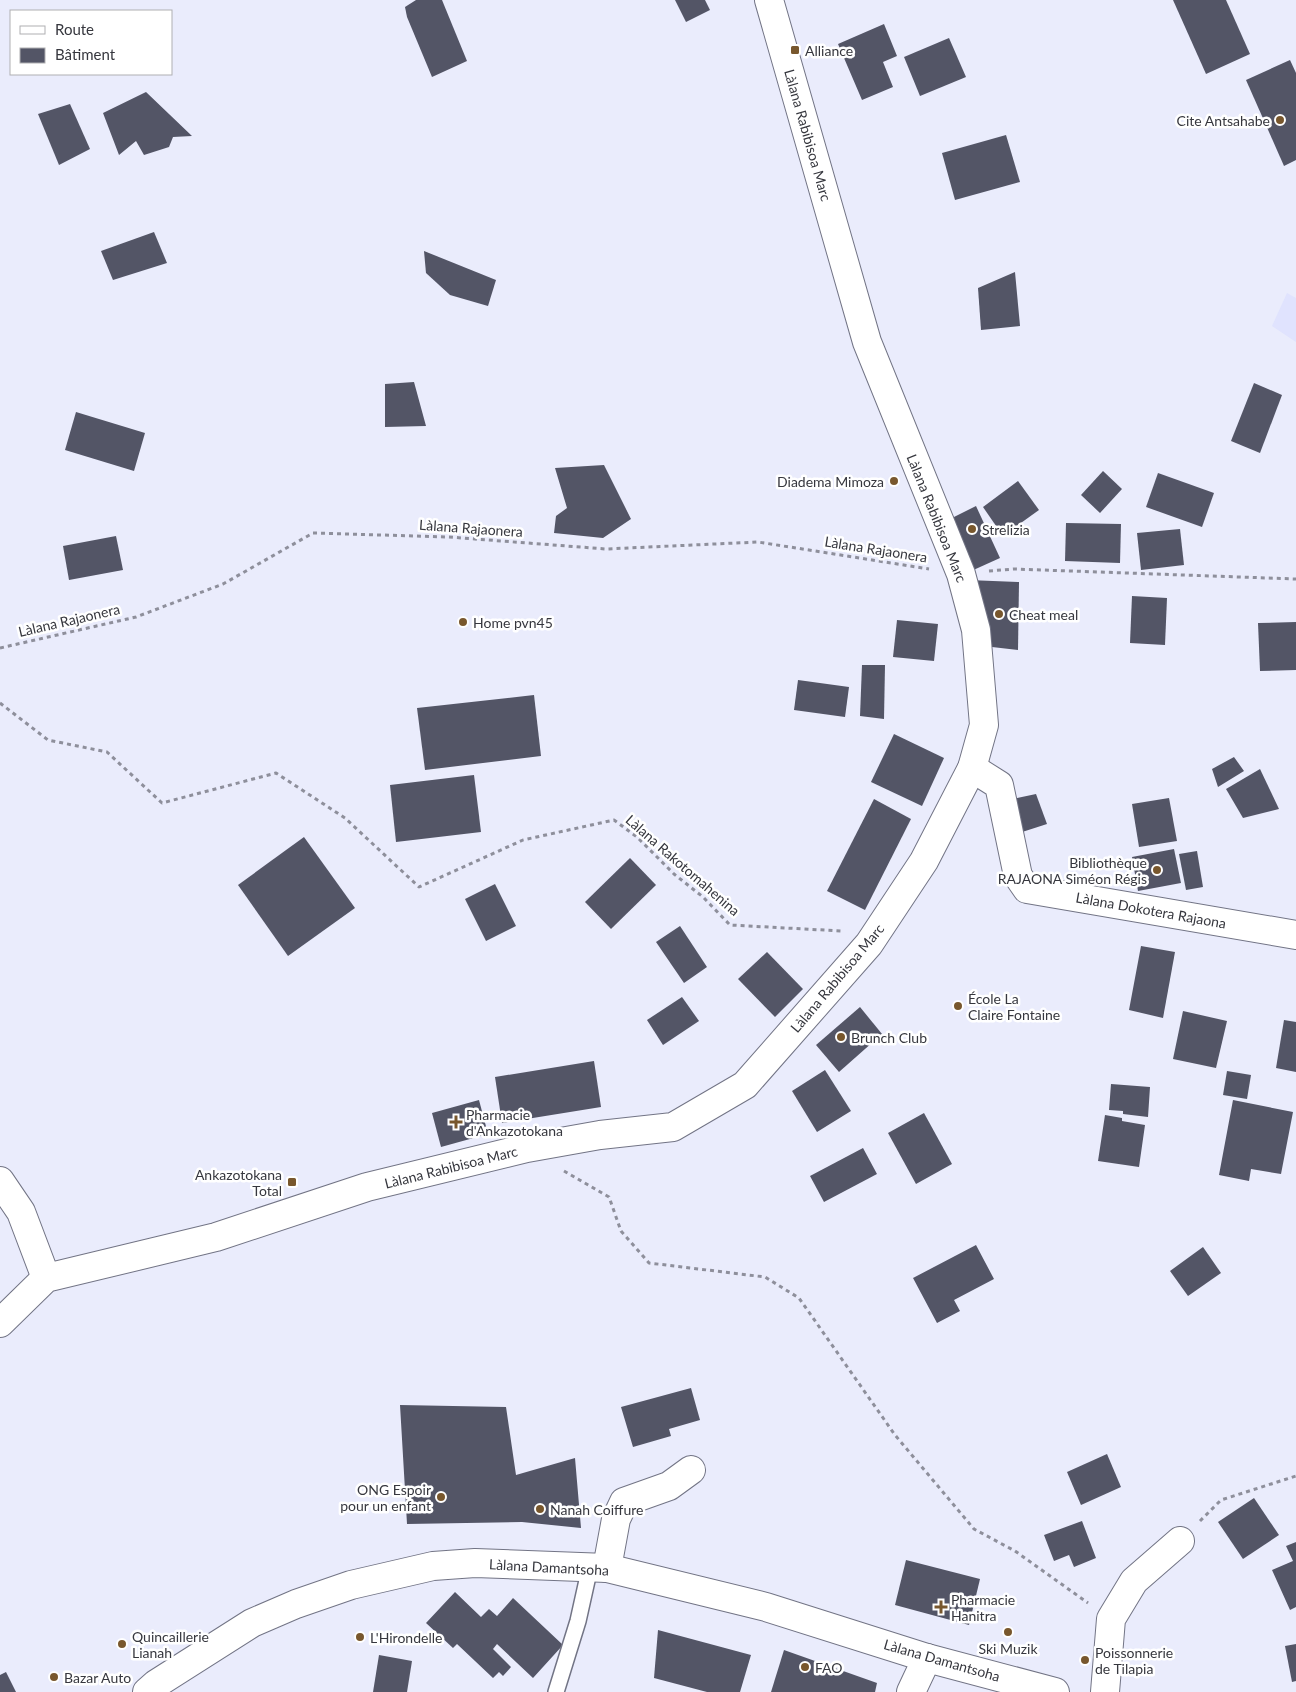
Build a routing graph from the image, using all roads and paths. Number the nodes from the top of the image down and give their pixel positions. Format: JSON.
{"nodes":[{"id":1,"x":770,"y":0,"type":"edge"},
{"id":2,"x":1014,"y":569,"type":"dead end"},
{"id":3,"x":962,"y":574,"type":"junction"},
{"id":4,"x":1296,"y":579,"type":"edge"},
{"id":5,"x":0,"y":648,"type":"edge"},
{"id":6,"x":0,"y":703,"type":"edge"},
{"id":7,"x":972,"y":768,"type":"junction"},
{"id":8,"x":1296,"y":935,"type":"edge"},
{"id":9,"x":869,"y":944,"type":"junction"},
{"id":10,"x":527,"y":1148,"type":"junction"},
{"id":11,"x":0,"y":1181,"type":"edge"},
{"id":12,"x":46,"y":1278,"type":"junction"},
{"id":13,"x":0,"y":1323,"type":"edge"},
{"id":14,"x":690,"y":1470,"type":"dead end"},
{"id":15,"x":1296,"y":1476,"type":"edge"},
{"id":16,"x":1180,"y":1541,"type":"joint"},
{"id":17,"x":598,"y":1567,"type":"junction"},
{"id":18,"x":1110,"y":1619,"type":"junction"},
{"id":19,"x":927,"y":1658,"type":"junction"},
{"id":20,"x":1019,"y":1687,"type":"edge"},
{"id":21,"x":147,"y":1692,"type":"edge"},
{"id":22,"x":556,"y":1692,"type":"edge"},
{"id":23,"x":911,"y":1692,"type":"edge"},
{"id":24,"x":1055,"y":1692,"type":"edge"},
{"id":25,"x":1106,"y":1692,"type":"edge"}],
"edges":[{"from":1,"to":3,"type":"street","name":"Làlana Rabibisoa Marc"},
{"from":2,"to":4,"type":"path"},
{"from":3,"to":5,"type":"path","name":"Làlana Rajaonera"},
{"from":3,"to":7,"type":"street","name":"Làlana Rabibisoa Marc"},
{"from":6,"to":9,"type":"path","name":"Làlana Rakotomahenina"},
{"from":7,"to":8,"type":"street","name":"Làlana Dokotera Rajaona"},
{"from":7,"to":9,"type":"street","name":"Làlana Rabibisoa Marc"},
{"from":9,"to":10,"type":"street","name":"Làlana Rabibisoa Marc"},
{"from":10,"to":12,"type":"street","name":"Làlana Rabibisoa Marc"},
{"from":10,"to":18,"type":"path"},
{"from":11,"to":12,"type":"street"},
{"from":12,"to":13,"type":"street"},
{"from":14,"to":17,"type":"street"},
{"from":15,"to":16,"type":"path"},
{"from":16,"to":18,"type":"street"},
{"from":17,"to":19,"type":"street","name":"Làlana Damantsoha"},
{"from":17,"to":21,"type":"street","name":"Làlana Damantsoha"},
{"from":17,"to":22,"type":"lane"},
{"from":18,"to":25,"type":"street"},
{"from":19,"to":20,"type":"street","name":"Làlana Damantsoha"},
{"from":19,"to":23,"type":"street"},
{"from":20,"to":24,"type":"street","name":"Làlana Damantsoha"}]}
